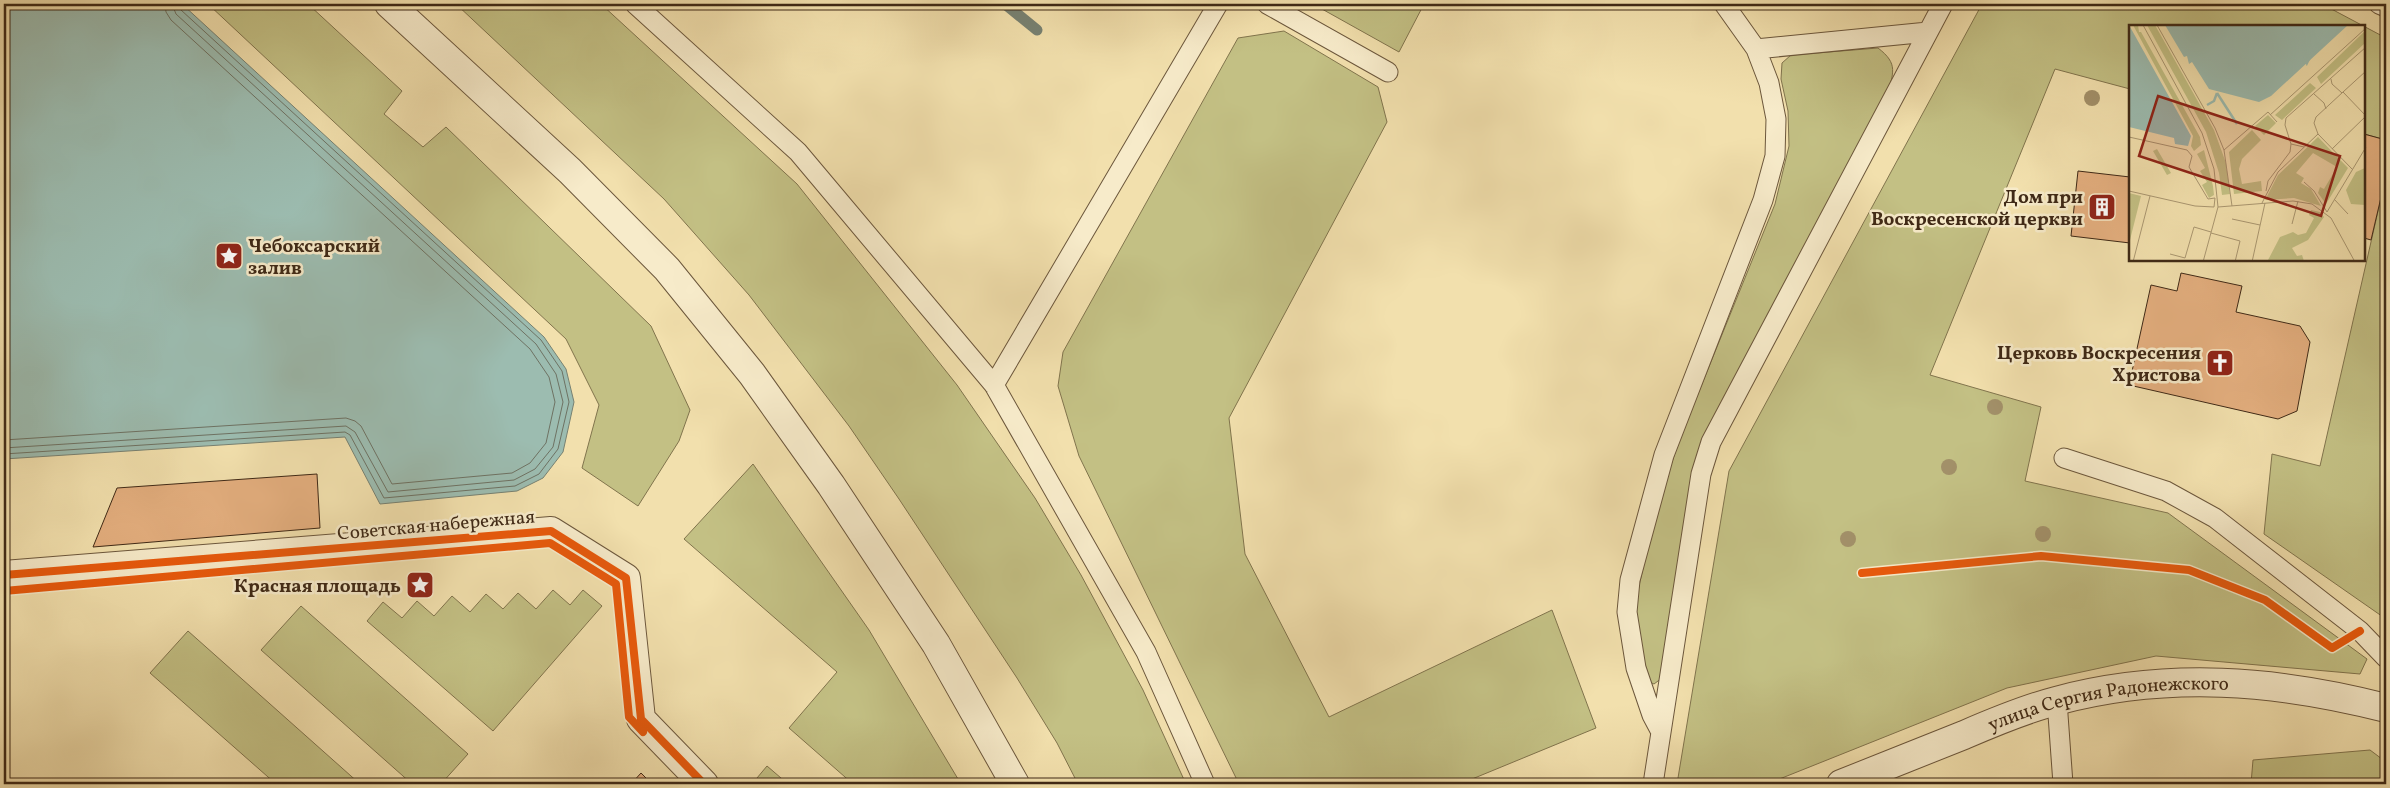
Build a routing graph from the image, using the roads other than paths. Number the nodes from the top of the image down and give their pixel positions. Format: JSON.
{"nodes":[{"id":1,"x":389,"y":4,"type":"edge"},
{"id":2,"x":635,"y":4,"type":"edge"},
{"id":3,"x":1218,"y":4,"type":"edge"},
{"id":4,"x":1267,"y":4,"type":"edge"},
{"id":5,"x":1724,"y":4,"type":"edge"},
{"id":6,"x":1943,"y":4,"type":"edge"},
{"id":7,"x":2379,"y":4,"type":"edge"},
{"id":8,"x":2386,"y":7,"type":"edge"},
{"id":9,"x":1928,"y":32,"type":"junction"},
{"id":10,"x":1756,"y":49,"type":"junction"},
{"id":11,"x":1388,"y":72,"type":"dead end"},
{"id":12,"x":994,"y":384,"type":"junction"},
{"id":13,"x":2064,"y":458,"type":"dead end"},
{"id":14,"x":4,"y":575,"type":"edge"},
{"id":15,"x":2386,"y":658,"type":"edge"},
{"id":16,"x":2057,"y":700,"type":"junction"},
{"id":17,"x":2386,"y":708,"type":"edge"},
{"id":18,"x":1661,"y":732,"type":"junction"},
{"id":19,"x":704,"y":784,"type":"edge"},
{"id":20,"x":1015,"y":784,"type":"edge"},
{"id":21,"x":1205,"y":784,"type":"edge"},
{"id":22,"x":1653,"y":784,"type":"edge"},
{"id":23,"x":1841,"y":784,"type":"edge"},
{"id":24,"x":2063,"y":784,"type":"edge"}],
"edges":[{"from":1,"to":20,"type":"street"},
{"from":2,"to":12,"type":"lane"},
{"from":3,"to":12,"type":"lane"},
{"from":4,"to":11,"type":"lane"},
{"from":5,"to":10,"type":"lane"},
{"from":6,"to":9,"type":"lane"},
{"from":7,"to":8,"type":"lane"},
{"from":9,"to":10,"type":"lane"},
{"from":9,"to":18,"type":"lane"},
{"from":10,"to":18,"type":"lane"},
{"from":12,"to":21,"type":"lane"},
{"from":13,"to":15,"type":"lane"},
{"from":14,"to":19,"type":"street","name":"Советская набережная"},
{"from":16,"to":17,"type":"street","name":"улица Сергия Радонежского"},
{"from":16,"to":23,"type":"street","name":"улица Сергия Радонежского"},
{"from":16,"to":24,"type":"lane"},
{"from":18,"to":22,"type":"lane"}]}
